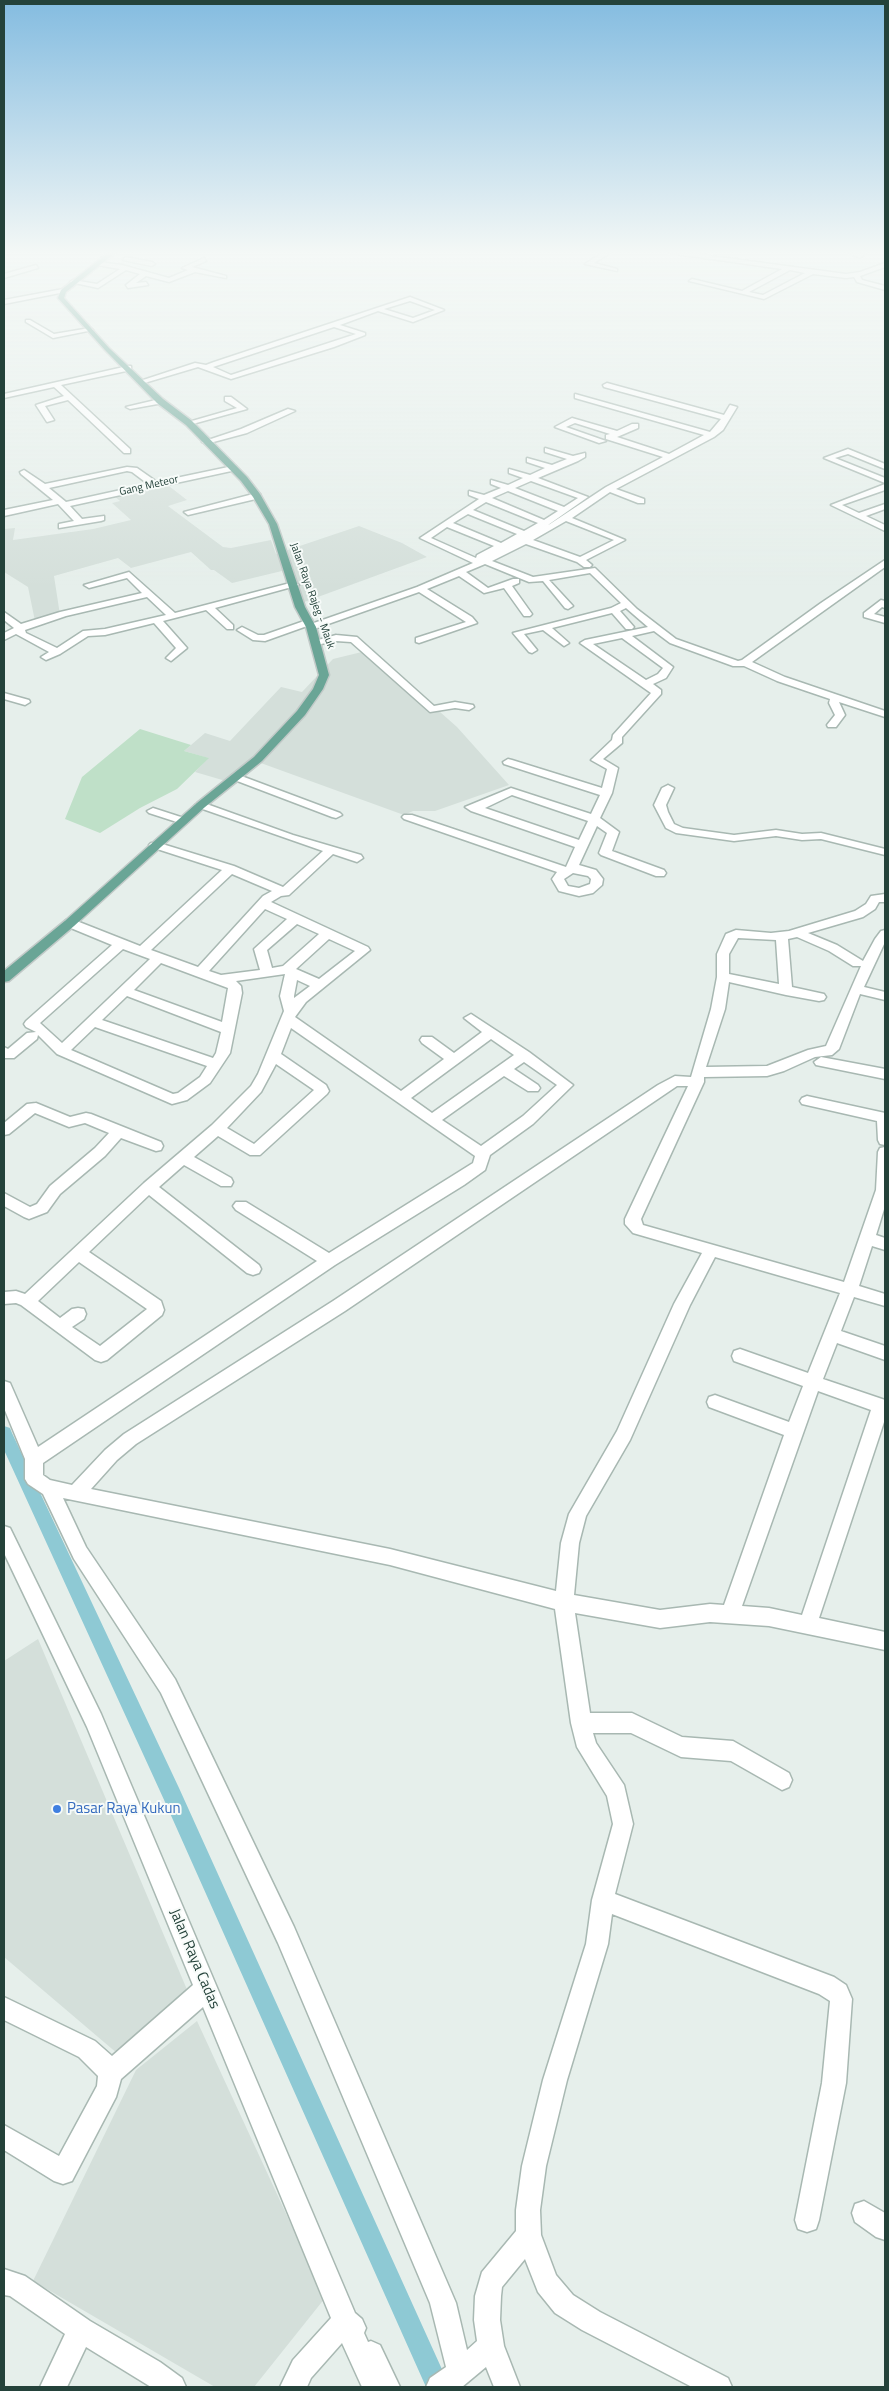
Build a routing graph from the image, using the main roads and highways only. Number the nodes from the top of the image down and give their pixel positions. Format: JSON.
{"nodes":[{"id":1,"x":125,"y":365,"type":"edge"},
{"id":2,"x":4,"y":978,"type":"edge"}],
"edges":[{"from":1,"to":2,"type":"main road","name":"Jalan Raya Rajeg - Mauk"}]}
